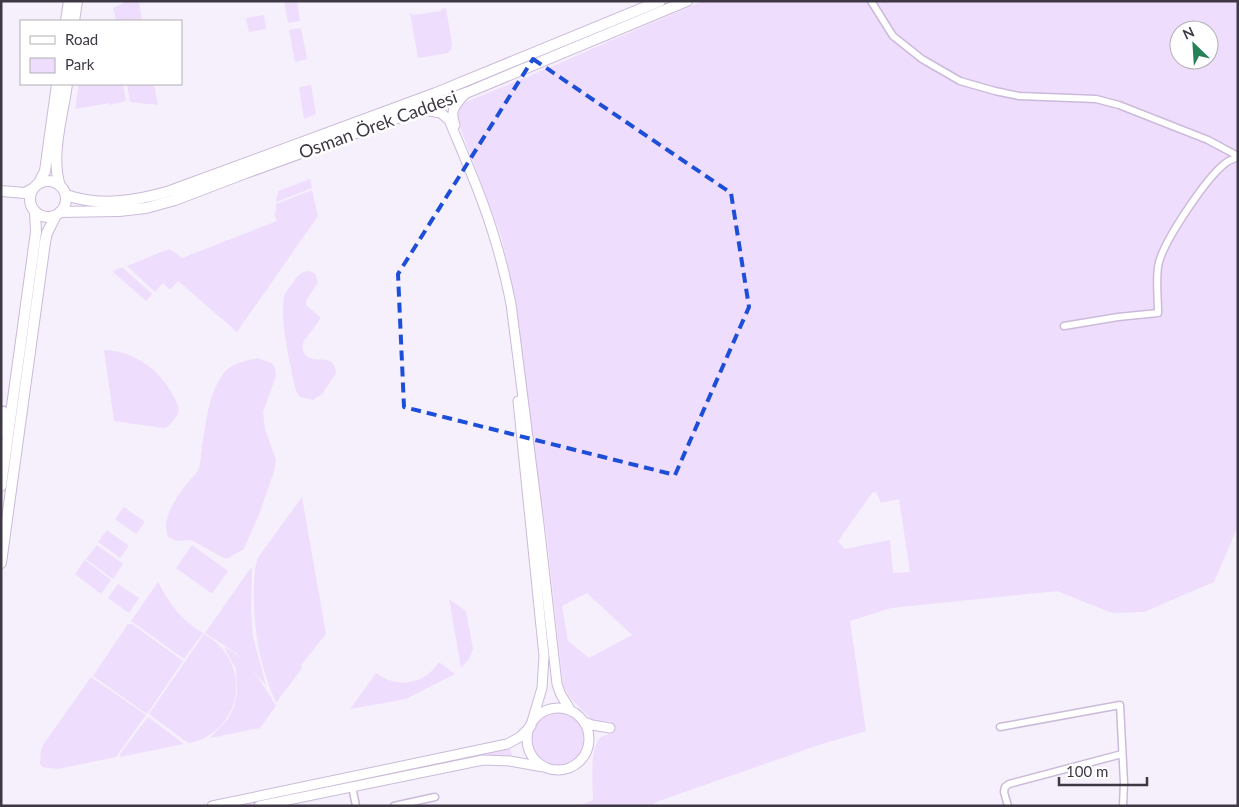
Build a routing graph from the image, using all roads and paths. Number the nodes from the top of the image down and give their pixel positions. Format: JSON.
{"nodes":[{"id":1,"x":69,"y":1,"type":"edge"},
{"id":2,"x":77,"y":1,"type":"edge"},
{"id":3,"x":660,"y":1,"type":"edge"},
{"id":4,"x":687,"y":1,"type":"edge"},
{"id":5,"x":872,"y":1,"type":"edge"},
{"id":6,"x":66,"y":20,"type":"edge"},
{"id":7,"x":74,"y":20,"type":"edge"},
{"id":8,"x":57,"y":85,"type":"edge"},
{"id":9,"x":67,"y":85,"type":"edge"},
{"id":10,"x":466,"y":93,"type":"junction"},
{"id":11,"x":423,"y":110,"type":"junction"},
{"id":12,"x":52,"y":154,"type":"junction"},
{"id":13,"x":1238,"y":157,"type":"edge"},
{"id":14,"x":471,"y":173,"type":"junction"},
{"id":15,"x":36,"y":186,"type":"junction"},
{"id":16,"x":63,"y":190,"type":"junction"},
{"id":17,"x":1,"y":192,"type":"edge"},
{"id":18,"x":33,"y":208,"type":"junction"},
{"id":19,"x":58,"y":214,"type":"junction"},
{"id":20,"x":507,"y":284,"type":"junction"},
{"id":21,"x":1064,"y":326,"type":"dead end"},
{"id":22,"x":9,"y":411,"type":"edge"},
{"id":23,"x":1,"y":436,"type":"edge"},
{"id":24,"x":1,"y":486,"type":"edge"},
{"id":25,"x":1,"y":563,"type":"edge"},
{"id":26,"x":571,"y":711,"type":"junction"},
{"id":27,"x":584,"y":722,"type":"junction"},
{"id":28,"x":531,"y":726,"type":"junction"},
{"id":29,"x":1000,"y":727,"type":"dead end"},
{"id":30,"x":589,"y":745,"type":"junction"},
{"id":31,"x":1122,"y":754,"type":"junction"},
{"id":32,"x":543,"y":767,"type":"junction"},
{"id":33,"x":352,"y":786,"type":"junction"},
{"id":34,"x":435,"y":797,"type":"dead end"},
{"id":35,"x":212,"y":806,"type":"edge"},
{"id":36,"x":259,"y":806,"type":"edge"},
{"id":37,"x":356,"y":806,"type":"edge"},
{"id":38,"x":394,"y":806,"type":"edge"},
{"id":39,"x":1008,"y":806,"type":"edge"},
{"id":40,"x":1124,"y":806,"type":"edge"}],
"edges":[{"from":1,"to":6,"type":"main road"},
{"from":2,"to":7,"type":"main road"},
{"from":3,"to":16,"type":"main road","name":"Osman Örek Caddesi"},
{"from":4,"to":10,"type":"main road","name":"Osman Örek Caddesi"},
{"from":5,"to":13,"type":"street"},
{"from":8,"to":12,"type":"main road"},
{"from":9,"to":12,"type":"main road"},
{"from":10,"to":11,"type":"main road","name":"Osman Örek Caddesi"},
{"from":10,"to":14,"type":"street"},
{"from":11,"to":14,"type":"street"},
{"from":11,"to":19,"type":"main road","name":"Osman Örek Caddesi"},
{"from":12,"to":15,"type":"main road"},
{"from":12,"to":16,"type":"main road"},
{"from":13,"to":21,"type":"street"},
{"from":14,"to":20,"type":"street"},
{"from":15,"to":16,"type":"main road"},
{"from":15,"to":17,"type":"main road"},
{"from":15,"to":18,"type":"main road"},
{"from":16,"to":19,"type":"main road"},
{"from":17,"to":18,"type":"main road"},
{"from":18,"to":19,"type":"main road"},
{"from":18,"to":22,"type":"main road"},
{"from":19,"to":22,"type":"main road"},
{"from":20,"to":26,"type":"street"},
{"from":20,"to":28,"type":"street"},
{"from":22,"to":23,"type":"street"},
{"from":22,"to":24,"type":"main road"},
{"from":22,"to":25,"type":"main road"},
{"from":26,"to":27,"type":"street"},
{"from":26,"to":28,"type":"street"},
{"from":27,"to":30,"type":"street"},
{"from":27,"to":30,"type":"street"},
{"from":28,"to":32,"type":"street"},
{"from":28,"to":35,"type":"street"},
{"from":29,"to":31,"type":"street"},
{"from":30,"to":32,"type":"street"},
{"from":31,"to":39,"type":"street"},
{"from":31,"to":40,"type":"street"},
{"from":32,"to":33,"type":"street"},
{"from":33,"to":36,"type":"street"},
{"from":33,"to":37,"type":"street"},
{"from":34,"to":38,"type":"street"}]}
